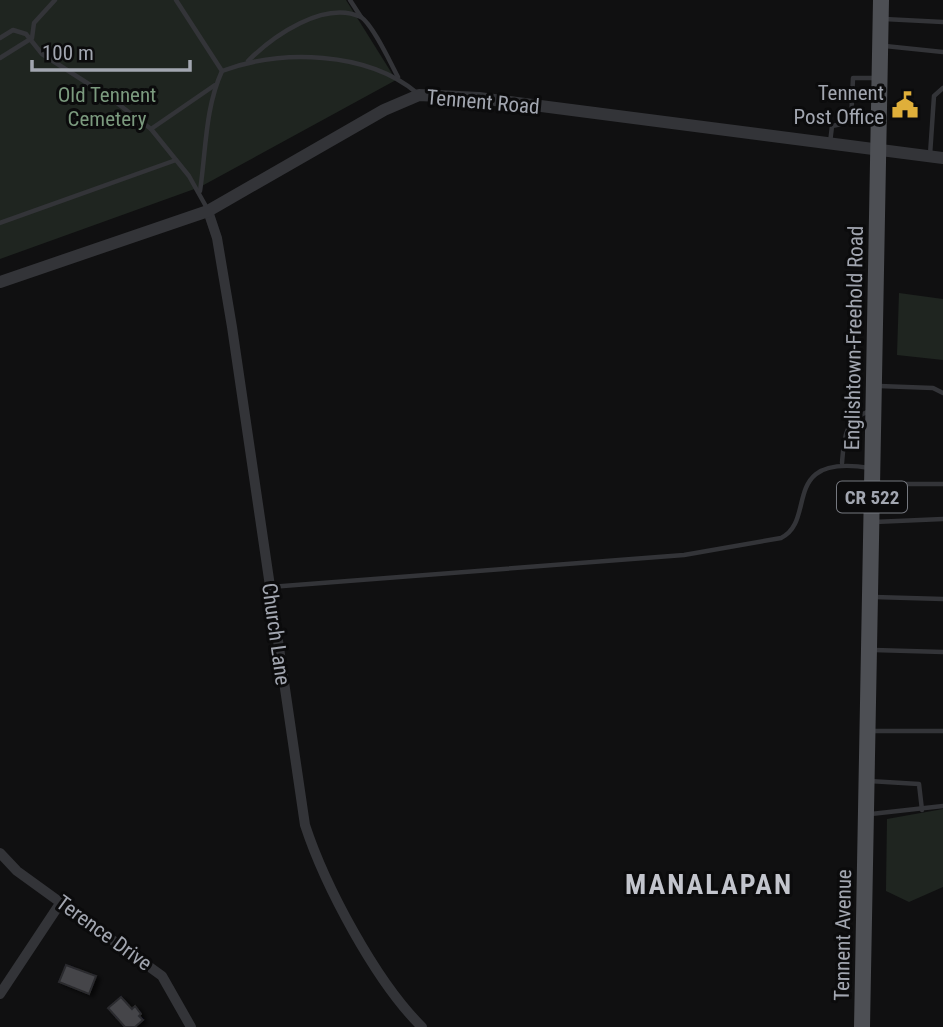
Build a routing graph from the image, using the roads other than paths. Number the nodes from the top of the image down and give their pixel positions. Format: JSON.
{"nodes":[{"id":1,"x":55,"y":0,"type":"edge"},
{"id":2,"x":176,"y":0,"type":"edge"},
{"id":3,"x":350,"y":0,"type":"edge"},
{"id":4,"x":881,"y":0,"type":"edge"},
{"id":5,"x":362,"y":17,"type":"junction"},
{"id":6,"x":881,"y":19,"type":"junction"},
{"id":7,"x":943,"y":22,"type":"edge"},
{"id":8,"x":0,"y":38,"type":"edge"},
{"id":9,"x":32,"y":38,"type":"junction"},
{"id":10,"x":880,"y":46,"type":"junction"},
{"id":11,"x":943,"y":52,"type":"edge"},
{"id":12,"x":1,"y":56,"type":"edge"},
{"id":13,"x":247,"y":62,"type":"junction"},
{"id":14,"x":222,"y":71,"type":"junction"},
{"id":15,"x":398,"y":77,"type":"junction"},
{"id":16,"x":879,"y":78,"type":"junction"},
{"id":17,"x":216,"y":85,"type":"junction"},
{"id":18,"x":943,"y":88,"type":"edge"},
{"id":19,"x":419,"y":95,"type":"junction"},
{"id":20,"x":151,"y":130,"type":"junction"},
{"id":21,"x":830,"y":144,"type":"junction"},
{"id":22,"x":878,"y":149,"type":"junction"},
{"id":23,"x":937,"y":157,"type":"edge"},
{"id":24,"x":176,"y":160,"type":"junction"},
{"id":25,"x":200,"y":191,"type":"junction"},
{"id":26,"x":208,"y":211,"type":"junction"},
{"id":27,"x":0,"y":223,"type":"edge"},
{"id":28,"x":0,"y":282,"type":"edge"},
{"id":29,"x":874,"y":385,"type":"junction"},
{"id":30,"x":943,"y":393,"type":"edge"},
{"id":31,"x":874,"y":409,"type":"junction"},
{"id":32,"x":842,"y":463,"type":"junction"},
{"id":33,"x":873,"y":476,"type":"junction"},
{"id":34,"x":943,"y":484,"type":"edge"},
{"id":35,"x":943,"y":519,"type":"edge"},
{"id":36,"x":872,"y":523,"type":"junction"},
{"id":37,"x":269,"y":587,"type":"junction"},
{"id":38,"x":871,"y":596,"type":"junction"},
{"id":39,"x":943,"y":599,"type":"edge"},
{"id":40,"x":869,"y":650,"type":"junction"},
{"id":41,"x":943,"y":652,"type":"edge"},
{"id":42,"x":868,"y":731,"type":"junction"},
{"id":43,"x":943,"y":732,"type":"edge"},
{"id":44,"x":866,"y":781,"type":"junction"},
{"id":45,"x":943,"y":806,"type":"edge"},
{"id":46,"x":922,"y":810,"type":"junction"},
{"id":47,"x":866,"y":815,"type":"junction"},
{"id":48,"x":865,"y":844,"type":"joint"},
{"id":49,"x":0,"y":853,"type":"edge"},
{"id":50,"x":61,"y":902,"type":"junction"},
{"id":51,"x":0,"y":994,"type":"edge"},
{"id":52,"x":191,"y":1027,"type":"edge"},
{"id":53,"x":422,"y":1027,"type":"edge"},
{"id":54,"x":862,"y":1027,"type":"edge"}],
"edges":[{"from":1,"to":9,"type":"lane"},
{"from":2,"to":14,"type":"lane"},
{"from":3,"to":5,"type":"lane"},
{"from":4,"to":6,"type":"main road","name":"Englishtown-Freehold Road","number":"CR 522"},
{"from":5,"to":13,"type":"lane"},
{"from":5,"to":15,"type":"lane"},
{"from":6,"to":7,"type":"lane"},
{"from":6,"to":10,"type":"main road","name":"Englishtown-Freehold Road","number":"CR 522"},
{"from":8,"to":9,"type":"lane"},
{"from":9,"to":12,"type":"lane"},
{"from":9,"to":20,"type":"lane"},
{"from":10,"to":11,"type":"lane"},
{"from":10,"to":16,"type":"main road","name":"Englishtown-Freehold Road","number":"CR 522"},
{"from":13,"to":14,"type":"lane"},
{"from":13,"to":15,"type":"lane"},
{"from":14,"to":17,"type":"lane"},
{"from":15,"to":19,"type":"lane"},
{"from":16,"to":21,"type":"lane"},
{"from":16,"to":22,"type":"main road","name":"Englishtown-Freehold Road","number":"CR 522"},
{"from":17,"to":20,"type":"lane"},
{"from":17,"to":25,"type":"lane"},
{"from":18,"to":23,"type":"lane"},
{"from":19,"to":21,"type":"street","name":"Tennent Road"},
{"from":19,"to":26,"type":"street","name":"Tennent Road"},
{"from":20,"to":24,"type":"lane"},
{"from":21,"to":22,"type":"street","name":"Tennent Road"},
{"from":22,"to":23,"type":"street","name":"Tennent Road"},
{"from":22,"to":29,"type":"main road","name":"Englishtown-Freehold Road","number":"CR 522"},
{"from":24,"to":25,"type":"lane"},
{"from":24,"to":27,"type":"lane"},
{"from":25,"to":26,"type":"lane"},
{"from":26,"to":28,"type":"street","name":"Tennent Road"},
{"from":26,"to":37,"type":"street","name":"Church Lane"},
{"from":29,"to":30,"type":"lane"},
{"from":29,"to":31,"type":"main road","name":"Englishtown-Freehold Road","number":"CR 522"},
{"from":31,"to":32,"type":"lane"},
{"from":31,"to":33,"type":"main road","name":"Englishtown-Freehold Road","number":"CR 522"},
{"from":32,"to":33,"type":"lane"},
{"from":32,"to":37,"type":"lane"},
{"from":33,"to":34,"type":"lane"},
{"from":33,"to":36,"type":"main road","name":"Englishtown-Freehold Road","number":"CR 522"},
{"from":35,"to":36,"type":"lane"},
{"from":36,"to":38,"type":"main road","name":"Englishtown-Freehold Road","number":"CR 522"},
{"from":37,"to":53,"type":"street","name":"Church Lane"},
{"from":38,"to":39,"type":"lane"},
{"from":38,"to":40,"type":"main road","name":"Englishtown-Freehold Road","number":"CR 522"},
{"from":40,"to":41,"type":"lane"},
{"from":40,"to":42,"type":"main road","name":"Englishtown-Freehold Road","number":"CR 522"},
{"from":42,"to":43,"type":"lane"},
{"from":42,"to":44,"type":"main road","name":"Englishtown-Freehold Road","number":"CR 522"},
{"from":44,"to":46,"type":"lane"},
{"from":44,"to":47,"type":"main road","name":"Englishtown-Freehold Road","number":"CR 522"},
{"from":45,"to":46,"type":"lane"},
{"from":46,"to":47,"type":"lane"},
{"from":47,"to":48,"type":"main road","name":"Englishtown-Freehold Road","number":"CR 522"},
{"from":48,"to":54,"type":"main road","name":"Tennent Avenue","number":"CR 522"},
{"from":49,"to":50,"type":"street","name":"Terence Drive"},
{"from":50,"to":51,"type":"street"},
{"from":50,"to":52,"type":"street","name":"Terence Drive"}]}
